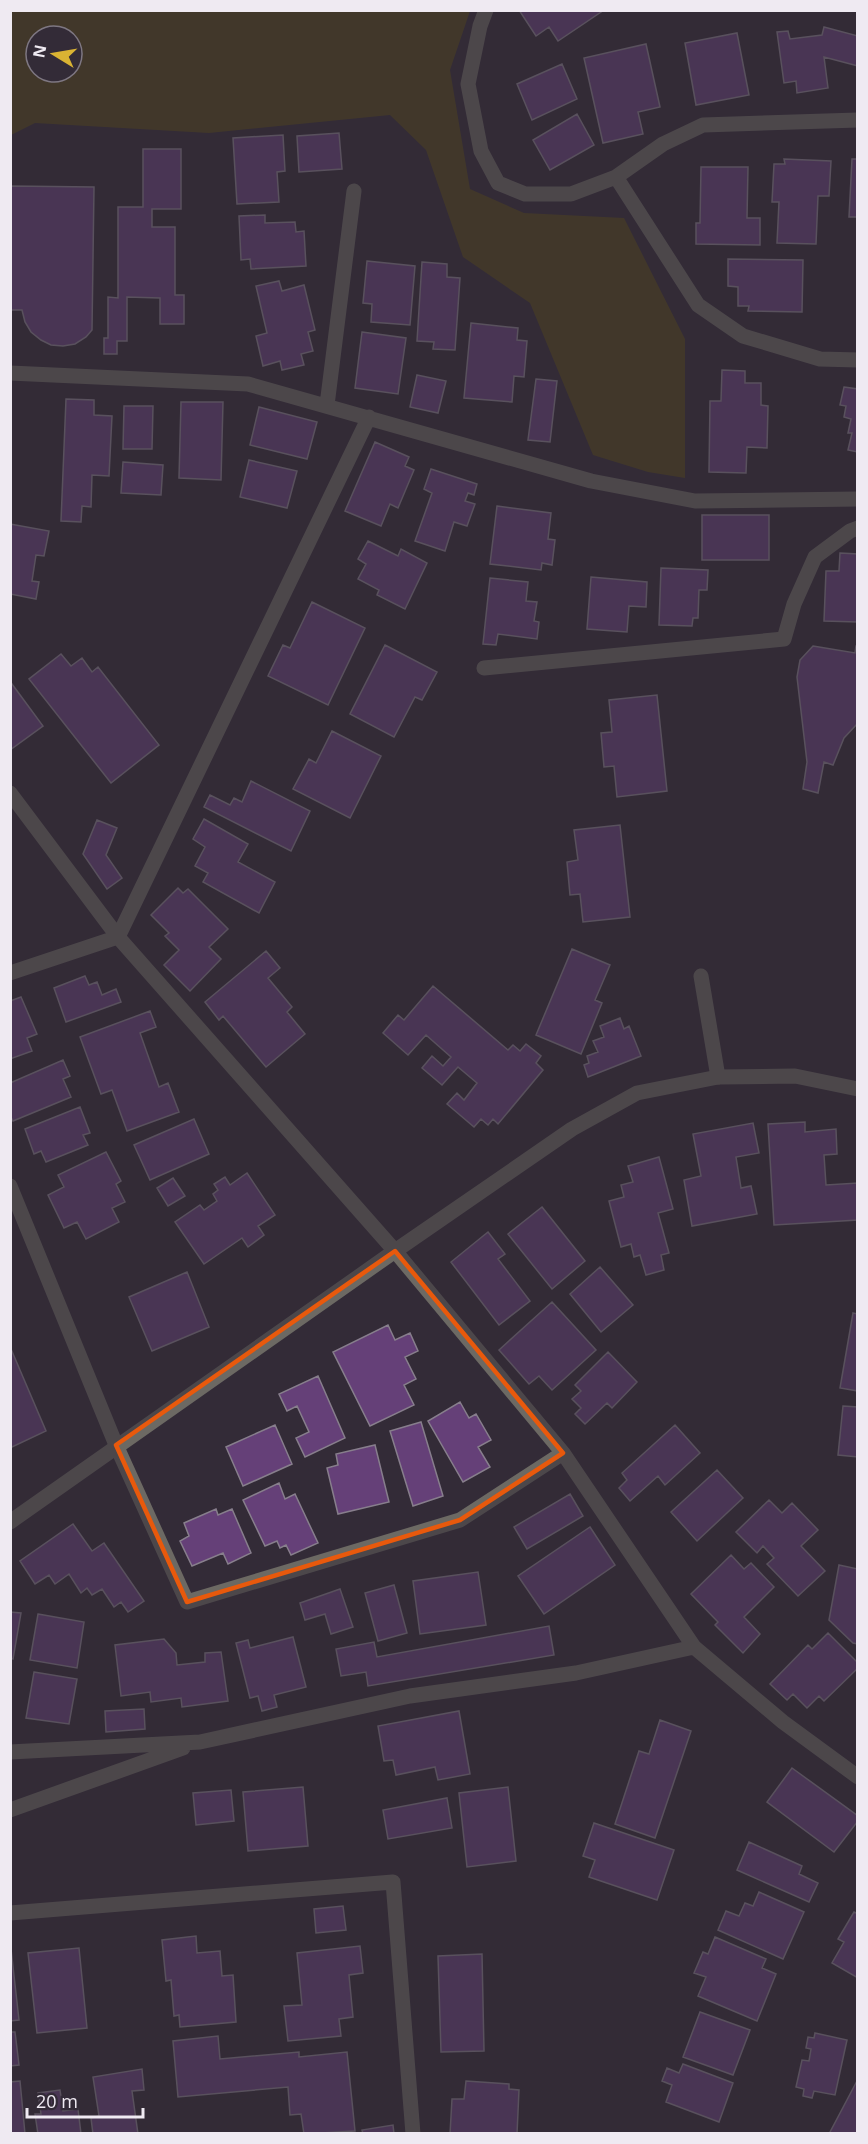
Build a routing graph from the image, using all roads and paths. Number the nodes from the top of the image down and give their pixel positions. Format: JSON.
{"nodes":[{"id":1,"x":486,"y":10,"type":"edge"},
{"id":2,"x":858,"y":120,"type":"edge"},
{"id":3,"x":616,"y":177,"type":"junction"},
{"id":4,"x":354,"y":191,"type":"dead end"},
{"id":5,"x":858,"y":360,"type":"edge"},
{"id":6,"x":10,"y":373,"type":"edge"},
{"id":7,"x":327,"y":405,"type":"junction"},
{"id":8,"x":369,"y":417,"type":"junction"},
{"id":9,"x":858,"y":499,"type":"edge"},
{"id":10,"x":858,"y":528,"type":"edge"},
{"id":11,"x":484,"y":668,"type":"dead end"},
{"id":12,"x":10,"y":793,"type":"edge"},
{"id":13,"x":118,"y":937,"type":"junction"},
{"id":14,"x":10,"y":974,"type":"edge"},
{"id":15,"x":700,"y":976,"type":"dead end"},
{"id":16,"x":718,"y":1077,"type":"junction"},
{"id":17,"x":858,"y":1089,"type":"edge"},
{"id":18,"x":10,"y":1186,"type":"edge"},
{"id":19,"x":395,"y":1251,"type":"junction"},
{"id":20,"x":116,"y":1445,"type":"junction"},
{"id":21,"x":563,"y":1453,"type":"junction"},
{"id":22,"x":10,"y":1522,"type":"edge"},
{"id":23,"x":694,"y":1647,"type":"junction"},
{"id":24,"x":200,"y":1742,"type":"junction"},
{"id":25,"x":10,"y":1752,"type":"edge"},
{"id":26,"x":858,"y":1777,"type":"edge"},
{"id":27,"x":10,"y":1810,"type":"edge"},
{"id":28,"x":10,"y":1913,"type":"edge"},
{"id":29,"x":413,"y":2133,"type":"edge"}],
"edges":[{"from":1,"to":3,"type":"street"},
{"from":2,"to":3,"type":"street"},
{"from":3,"to":5,"type":"street"},
{"from":4,"to":7,"type":"street"},
{"from":6,"to":7,"type":"street"},
{"from":7,"to":8,"type":"street"},
{"from":8,"to":9,"type":"street"},
{"from":8,"to":13,"type":"street"},
{"from":10,"to":11,"type":"street"},
{"from":12,"to":13,"type":"street"},
{"from":13,"to":14,"type":"street"},
{"from":13,"to":19,"type":"street"},
{"from":15,"to":16,"type":"street"},
{"from":16,"to":17,"type":"street"},
{"from":16,"to":19,"type":"street"},
{"from":18,"to":20,"type":"street"},
{"from":19,"to":20,"type":"street"},
{"from":19,"to":21,"type":"street"},
{"from":20,"to":21,"type":"street"},
{"from":20,"to":22,"type":"street"},
{"from":21,"to":23,"type":"street"},
{"from":23,"to":24,"type":"street"},
{"from":23,"to":26,"type":"street"},
{"from":24,"to":25,"type":"street"},
{"from":24,"to":27,"type":"street"},
{"from":28,"to":29,"type":"street"}]}
